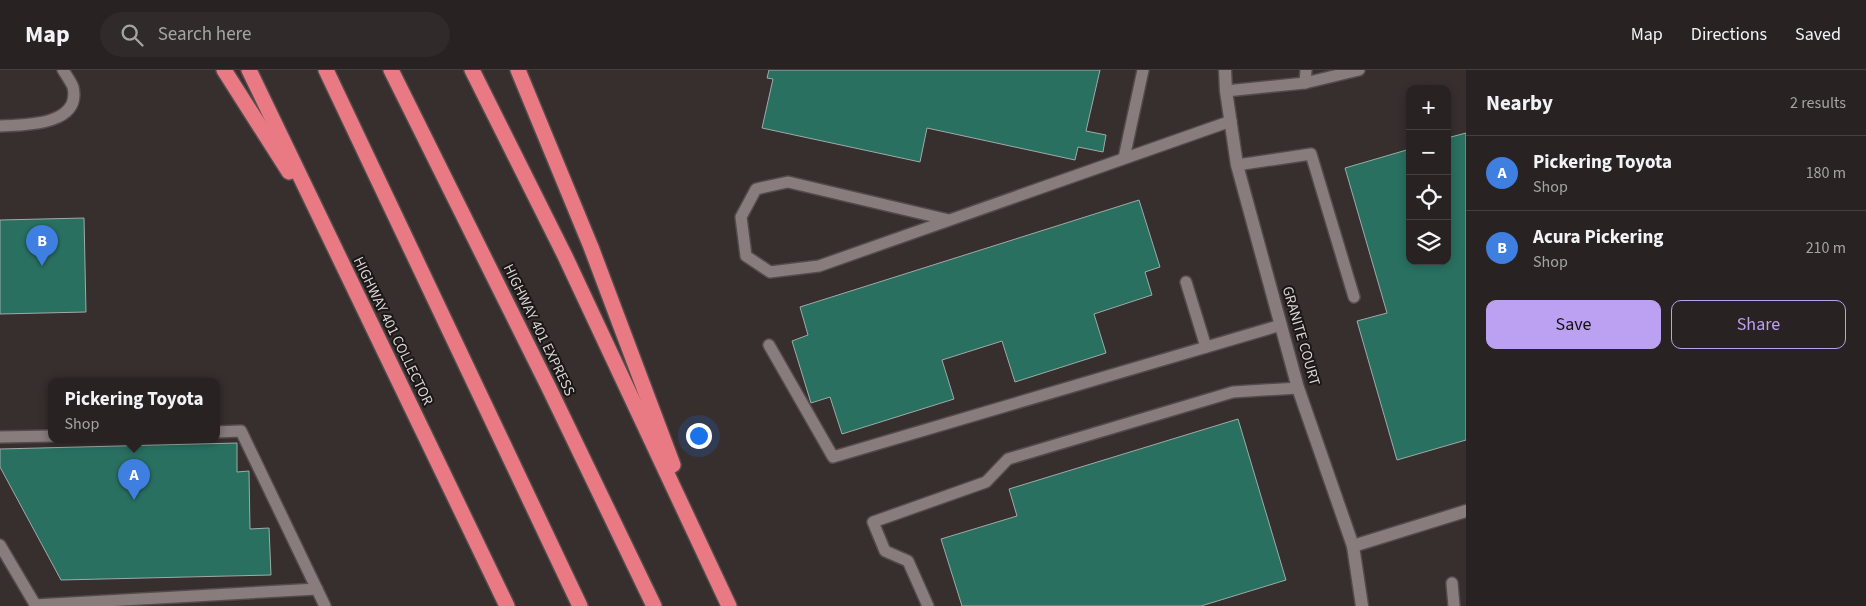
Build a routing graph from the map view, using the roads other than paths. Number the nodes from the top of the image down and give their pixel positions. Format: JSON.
{"nodes":[{"id":1,"x":63,"y":70,"type":"edge"},
{"id":2,"x":224,"y":70,"type":"edge"},
{"id":3,"x":249,"y":70,"type":"edge"},
{"id":4,"x":326,"y":70,"type":"edge"},
{"id":5,"x":391,"y":70,"type":"edge"},
{"id":6,"x":472,"y":70,"type":"edge"},
{"id":7,"x":518,"y":70,"type":"edge"},
{"id":8,"x":1143,"y":70,"type":"edge"},
{"id":9,"x":1225,"y":70,"type":"edge"},
{"id":10,"x":1306,"y":70,"type":"edge"},
{"id":11,"x":1357,"y":70,"type":"edge"},
{"id":12,"x":1306,"y":82,"type":"junction"},
{"id":13,"x":1226,"y":91,"type":"junction"},
{"id":14,"x":1231,"y":121,"type":"junction"},
{"id":15,"x":0,"y":126,"type":"edge"},
{"id":16,"x":1124,"y":158,"type":"junction"},
{"id":17,"x":1237,"y":165,"type":"junction"},
{"id":18,"x":949,"y":220,"type":"junction"},
{"id":19,"x":325,"y":230,"type":"junction"},
{"id":20,"x":1186,"y":282,"type":"dead end"},
{"id":21,"x":1354,"y":297,"type":"dead end"},
{"id":22,"x":1281,"y":325,"type":"junction"},
{"id":23,"x":769,"y":344,"type":"dead end"},
{"id":24,"x":1206,"y":347,"type":"junction"},
{"id":25,"x":1298,"y":388,"type":"junction"},
{"id":26,"x":220,"y":432,"type":"edge"},
{"id":27,"x":48,"y":436,"type":"edge"},
{"id":28,"x":0,"y":438,"type":"edge"},
{"id":29,"x":1466,"y":511,"type":"edge"},
{"id":30,"x":0,"y":545,"type":"edge"},
{"id":31,"x":1354,"y":546,"type":"junction"},
{"id":32,"x":712,"y":570,"type":"junction"},
{"id":33,"x":1452,"y":583,"type":"dead end"},
{"id":34,"x":317,"y":589,"type":"junction"},
{"id":35,"x":35,"y":605,"type":"edge"},
{"id":36,"x":325,"y":606,"type":"edge"},
{"id":37,"x":507,"y":606,"type":"edge"},
{"id":38,"x":580,"y":606,"type":"edge"},
{"id":39,"x":654,"y":606,"type":"edge"},
{"id":40,"x":729,"y":606,"type":"edge"},
{"id":41,"x":928,"y":606,"type":"edge"},
{"id":42,"x":1362,"y":606,"type":"edge"},
{"id":43,"x":1454,"y":606,"type":"edge"}],
"edges":[{"from":1,"to":15,"type":"lane"},
{"from":2,"to":19,"type":"highway"},
{"from":3,"to":19,"type":"highway","name":"HIGHWAY 401 COLLECTOR"},
{"from":4,"to":38,"type":"highway"},
{"from":5,"to":39,"type":"highway","name":"HIGHWAY 401 EXPRESS"},
{"from":6,"to":32,"type":"highway"},
{"from":7,"to":32,"type":"highway"},
{"from":8,"to":16,"type":"lane"},
{"from":9,"to":13,"type":"street","name":"GRANITE COURT"},
{"from":10,"to":12,"type":"lane"},
{"from":11,"to":12,"type":"lane"},
{"from":12,"to":13,"type":"lane"},
{"from":13,"to":14,"type":"street","name":"GRANITE COURT"},
{"from":14,"to":16,"type":"lane"},
{"from":14,"to":17,"type":"street","name":"GRANITE COURT"},
{"from":16,"to":18,"type":"lane"},
{"from":17,"to":21,"type":"lane"},
{"from":17,"to":22,"type":"street","name":"GRANITE COURT"},
{"from":18,"to":18,"type":"lane"},
{"from":19,"to":37,"type":"highway","name":"HIGHWAY 401 COLLECTOR"},
{"from":20,"to":24,"type":"lane"},
{"from":22,"to":24,"type":"lane"},
{"from":22,"to":25,"type":"street","name":"GRANITE COURT"},
{"from":23,"to":24,"type":"lane"},
{"from":25,"to":31,"type":"street","name":"GRANITE COURT"},
{"from":25,"to":41,"type":"lane"},
{"from":26,"to":34,"type":"lane"},
{"from":27,"to":28,"type":"lane"},
{"from":29,"to":31,"type":"street"},
{"from":30,"to":35,"type":"lane"},
{"from":31,"to":42,"type":"street","name":"GRANITE COURT"},
{"from":32,"to":40,"type":"highway"},
{"from":33,"to":43,"type":"lane"},
{"from":34,"to":35,"type":"lane"},
{"from":34,"to":36,"type":"lane"}]}
